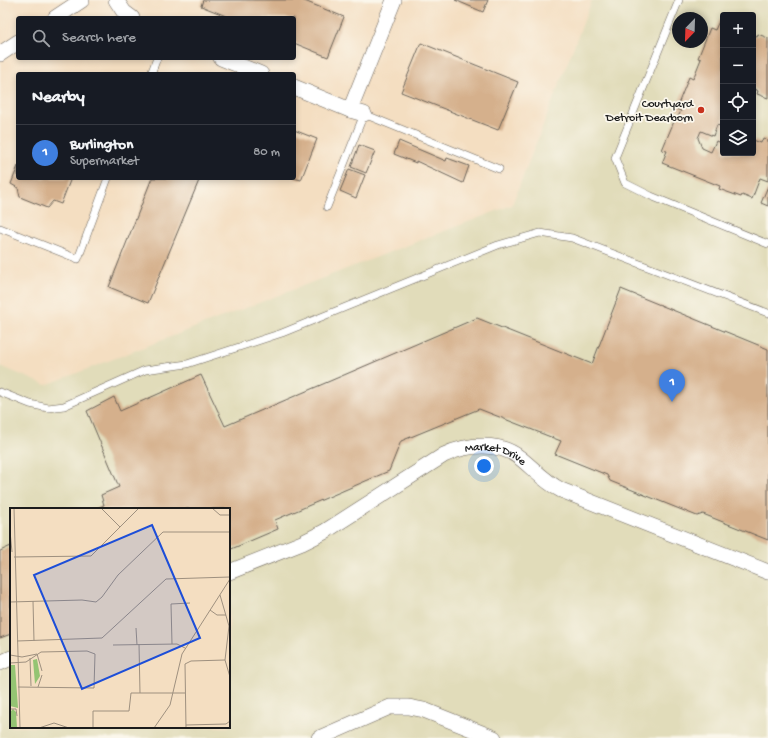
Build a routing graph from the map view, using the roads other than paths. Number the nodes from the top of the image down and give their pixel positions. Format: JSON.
{"nodes":[{"id":1,"x":82,"y":0,"type":"edge"},
{"id":2,"x":116,"y":0,"type":"edge"},
{"id":3,"x":394,"y":0,"type":"edge"},
{"id":4,"x":679,"y":0,"type":"edge"},
{"id":5,"x":58,"y":16,"type":"edge"},
{"id":6,"x":129,"y":16,"type":"edge"},
{"id":7,"x":16,"y":43,"type":"edge"},
{"id":8,"x":0,"y":54,"type":"edge"},
{"id":9,"x":156,"y":60,"type":"edge"},
{"id":10,"x":226,"y":60,"type":"edge"},
{"id":11,"x":152,"y":72,"type":"edge"},
{"id":12,"x":256,"y":72,"type":"edge"},
{"id":13,"x":296,"y":88,"type":"edge"},
{"id":14,"x":357,"y":112,"type":"junction"},
{"id":15,"x":499,"y":169,"type":"dead end"},
{"id":16,"x":107,"y":180,"type":"edge"},
{"id":17,"x":327,"y":207,"type":"dead end"},
{"id":18,"x":0,"y":228,"type":"edge"},
{"id":19,"x":768,"y":244,"type":"edge"},
{"id":20,"x":768,"y":313,"type":"edge"},
{"id":21,"x":0,"y":392,"type":"edge"},
{"id":22,"x":230,"y":572,"type":"edge"},
{"id":23,"x":768,"y":572,"type":"edge"},
{"id":24,"x":10,"y":658,"type":"edge"},
{"id":25,"x":0,"y":663,"type":"edge"},
{"id":26,"x":319,"y":738,"type":"edge"},
{"id":27,"x":494,"y":738,"type":"edge"}],
"edges":[{"from":1,"to":5,"type":"street"},
{"from":2,"to":6,"type":"street"},
{"from":3,"to":14,"type":"street"},
{"from":4,"to":19,"type":"lane"},
{"from":7,"to":8,"type":"street"},
{"from":9,"to":11,"type":"lane"},
{"from":10,"to":12,"type":"street"},
{"from":13,"to":14,"type":"street"},
{"from":14,"to":15,"type":"lane"},
{"from":14,"to":17,"type":"lane"},
{"from":16,"to":18,"type":"lane"},
{"from":20,"to":21,"type":"lane"},
{"from":22,"to":23,"type":"street","name":"Market Drive"},
{"from":24,"to":25,"type":"street"},
{"from":26,"to":27,"type":"street"}]}
